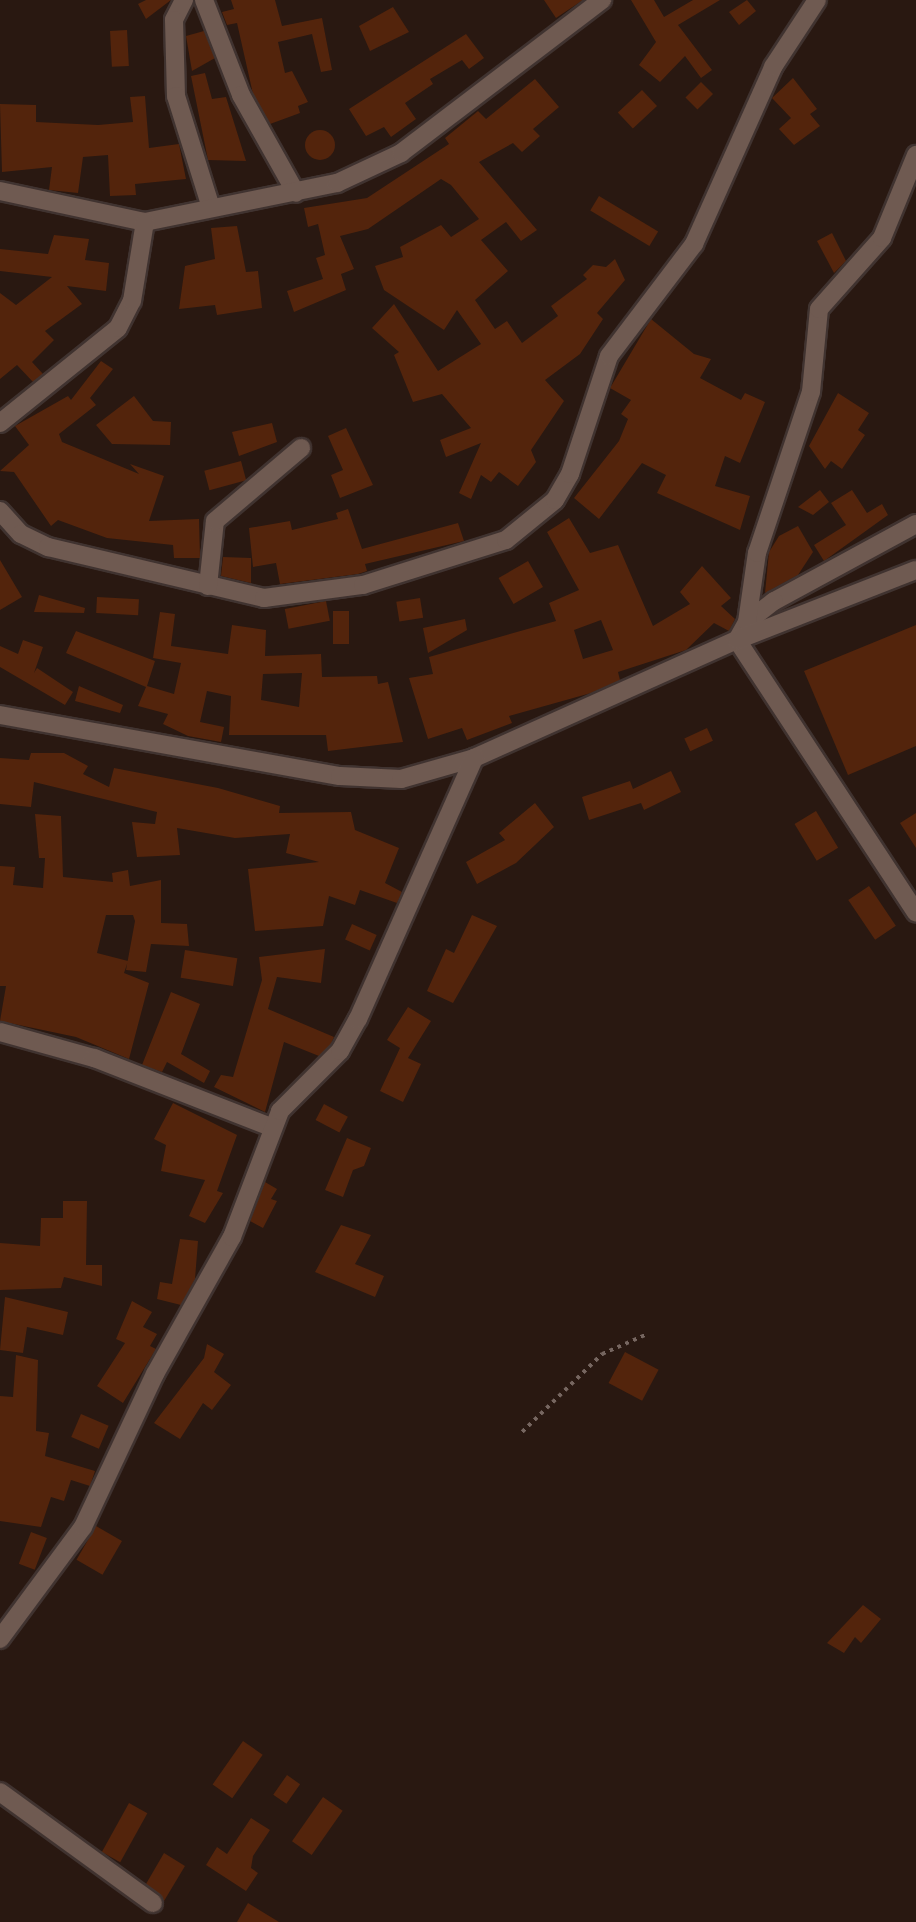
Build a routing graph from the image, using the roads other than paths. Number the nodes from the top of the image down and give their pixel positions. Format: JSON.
{"nodes":[{"id":1,"x":184,"y":0,"type":"edge"},
{"id":2,"x":204,"y":0,"type":"edge"},
{"id":3,"x":602,"y":0,"type":"edge"},
{"id":4,"x":817,"y":0,"type":"edge"},
{"id":5,"x":916,"y":155,"type":"edge"},
{"id":6,"x":0,"y":191,"type":"edge"},
{"id":7,"x":296,"y":193,"type":"junction"},
{"id":8,"x":211,"y":208,"type":"junction"},
{"id":9,"x":145,"y":222,"type":"junction"},
{"id":10,"x":0,"y":424,"type":"edge"},
{"id":11,"x":301,"y":448,"type":"dead end"},
{"id":12,"x":0,"y":511,"type":"edge"},
{"id":13,"x":916,"y":523,"type":"edge"},
{"id":14,"x":916,"y":570,"type":"edge"},
{"id":15,"x":208,"y":586,"type":"junction"},
{"id":16,"x":747,"y":622,"type":"junction"},
{"id":17,"x":737,"y":640,"type":"junction"},
{"id":18,"x":0,"y":715,"type":"edge"},
{"id":19,"x":474,"y":758,"type":"junction"},
{"id":20,"x":916,"y":913,"type":"edge"},
{"id":21,"x":0,"y":1032,"type":"edge"},
{"id":22,"x":271,"y":1127,"type":"junction"},
{"id":23,"x":0,"y":1639,"type":"edge"},
{"id":24,"x":0,"y":1792,"type":"edge"},
{"id":25,"x":153,"y":1903,"type":"dead end"}],
"edges":[{"from":1,"to":8,"type":"street"},
{"from":2,"to":7,"type":"street"},
{"from":3,"to":7,"type":"street"},
{"from":4,"to":15,"type":"street"},
{"from":5,"to":16,"type":"street"},
{"from":6,"to":9,"type":"street"},
{"from":7,"to":8,"type":"street"},
{"from":8,"to":9,"type":"street"},
{"from":9,"to":10,"type":"street"},
{"from":11,"to":15,"type":"street"},
{"from":12,"to":15,"type":"street"},
{"from":13,"to":16,"type":"street"},
{"from":14,"to":17,"type":"street"},
{"from":16,"to":17,"type":"street"},
{"from":17,"to":19,"type":"street"},
{"from":17,"to":20,"type":"street"},
{"from":18,"to":19,"type":"street"},
{"from":19,"to":22,"type":"street"},
{"from":21,"to":22,"type":"street"},
{"from":22,"to":23,"type":"street"},
{"from":24,"to":25,"type":"street"}]}
